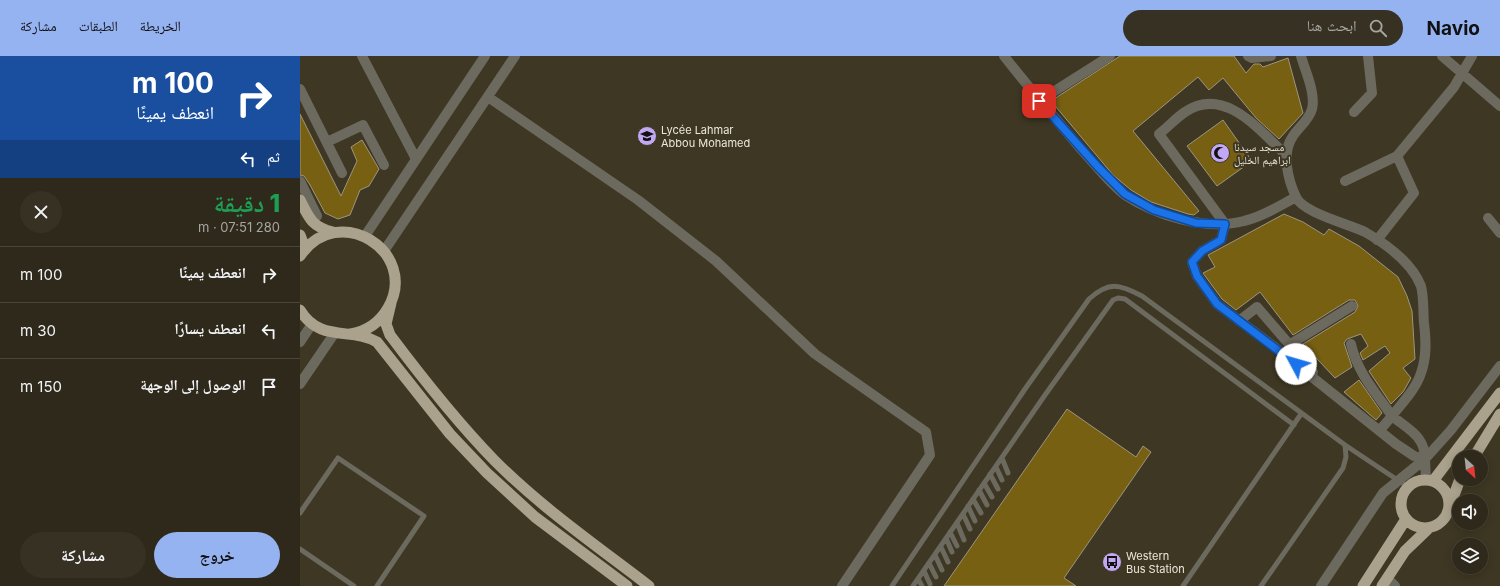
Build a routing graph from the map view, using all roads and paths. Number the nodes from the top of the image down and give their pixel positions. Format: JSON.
{"nodes":[{"id":1,"x":362,"y":56,"type":"edge"},
{"id":2,"x":485,"y":56,"type":"edge"},
{"id":3,"x":515,"y":56,"type":"edge"},
{"id":4,"x":1004,"y":56,"type":"edge"},
{"id":5,"x":1110,"y":56,"type":"edge"},
{"id":6,"x":1248,"y":56,"type":"edge"},
{"id":7,"x":1271,"y":56,"type":"edge"},
{"id":8,"x":1301,"y":56,"type":"edge"},
{"id":9,"x":1368,"y":56,"type":"edge"},
{"id":10,"x":1442,"y":56,"type":"edge"},
{"id":11,"x":1472,"y":56,"type":"edge"},
{"id":12,"x":1462,"y":73,"type":"junction"},
{"id":13,"x":300,"y":89,"type":"edge"},
{"id":14,"x":488,"y":97,"type":"junction"},
{"id":15,"x":1039,"y":101,"type":"junction"},
{"id":16,"x":1500,"y":106,"type":"edge"},
{"id":17,"x":1354,"y":112,"type":"dead end"},
{"id":18,"x":327,"y":142,"type":"junction"},
{"id":19,"x":1286,"y":156,"type":"junction"},
{"id":20,"x":1397,"y":156,"type":"junction"},
{"id":21,"x":416,"y":159,"type":"junction"},
{"id":22,"x":384,"y":165,"type":"dead end"},
{"id":23,"x":342,"y":173,"type":"dead end"},
{"id":24,"x":1345,"y":180,"type":"dead end"},
{"id":25,"x":300,"y":181,"type":"edge"},
{"id":26,"x":1296,"y":197,"type":"junction"},
{"id":27,"x":300,"y":200,"type":"edge"},
{"id":28,"x":317,"y":216,"type":"dead end"},
{"id":29,"x":1488,"y":218,"type":"dead end"},
{"id":30,"x":1225,"y":224,"type":"junction"},
{"id":31,"x":334,"y":232,"type":"junction"},
{"id":32,"x":1500,"y":233,"type":"edge"},
{"id":33,"x":300,"y":235,"type":"edge"},
{"id":34,"x":364,"y":236,"type":"junction"},
{"id":35,"x":1377,"y":240,"type":"junction"},
{"id":36,"x":384,"y":251,"type":"junction"},
{"id":37,"x":303,"y":252,"type":"edge"},
{"id":38,"x":391,"y":303,"type":"junction"},
{"id":39,"x":1352,"y":306,"type":"dead end"},
{"id":40,"x":301,"y":314,"type":"edge"},
{"id":41,"x":1239,"y":321,"type":"junction"},
{"id":42,"x":312,"y":324,"type":"junction"},
{"id":43,"x":339,"y":334,"type":"junction"},
{"id":44,"x":300,"y":342,"type":"edge"},
{"id":45,"x":1289,"y":344,"type":"junction"},
{"id":46,"x":1351,"y":344,"type":"dead end"},
{"id":47,"x":1500,"y":366,"type":"edge"},
{"id":48,"x":300,"y":384,"type":"edge"},
{"id":49,"x":1330,"y":392,"type":"junction"},
{"id":50,"x":1500,"y":393,"type":"edge"},
{"id":51,"x":1301,"y":414,"type":"junction"},
{"id":52,"x":1500,"y":414,"type":"edge"},
{"id":53,"x":1392,"y":416,"type":"junction"},
{"id":54,"x":1294,"y":425,"type":"junction"},
{"id":55,"x":1380,"y":430,"type":"junction"},
{"id":56,"x":1344,"y":444,"type":"junction"},
{"id":57,"x":1478,"y":450,"type":"edge"},
{"id":58,"x":1002,"y":458,"type":"junction"},
{"id":59,"x":1425,"y":459,"type":"junction"},
{"id":60,"x":996,"y":467,"type":"junction"},
{"id":61,"x":1008,"y":473,"type":"dead end"},
{"id":62,"x":990,"y":474,"type":"junction"},
{"id":63,"x":1002,"y":480,"type":"dead end"},
{"id":64,"x":1398,"y":480,"type":"junction"},
{"id":65,"x":1430,"y":480,"type":"junction"},
{"id":66,"x":984,"y":483,"type":"junction"},
{"id":67,"x":1457,"y":486,"type":"edge"},
{"id":68,"x":1408,"y":487,"type":"junction"},
{"id":69,"x":998,"y":489,"type":"dead end"},
{"id":70,"x":979,"y":490,"type":"junction"},
{"id":71,"x":992,"y":497,"type":"dead end"},
{"id":72,"x":974,"y":499,"type":"junction"},
{"id":73,"x":987,"y":505,"type":"dead end"},
{"id":74,"x":968,"y":506,"type":"junction"},
{"id":75,"x":1450,"y":506,"type":"junction"},
{"id":76,"x":300,"y":513,"type":"edge"},
{"id":77,"x":981,"y":513,"type":"dead end"},
{"id":78,"x":963,"y":514,"type":"junction"},
{"id":79,"x":1406,"y":519,"type":"junction"},
{"id":80,"x":975,"y":521,"type":"dead end"},
{"id":81,"x":957,"y":523,"type":"junction"},
{"id":82,"x":1429,"y":528,"type":"junction"},
{"id":83,"x":970,"y":529,"type":"dead end"},
{"id":84,"x":950,"y":532,"type":"junction"},
{"id":85,"x":946,"y":538,"type":"junction"},
{"id":86,"x":964,"y":540,"type":"dead end"},
{"id":87,"x":957,"y":546,"type":"dead end"},
{"id":88,"x":941,"y":547,"type":"junction"},
{"id":89,"x":300,"y":549,"type":"edge"},
{"id":90,"x":952,"y":552,"type":"dead end"},
{"id":91,"x":935,"y":555,"type":"junction"},
{"id":92,"x":948,"y":562,"type":"dead end"},
{"id":93,"x":929,"y":563,"type":"junction"},
{"id":94,"x":942,"y":570,"type":"dead end"},
{"id":95,"x":924,"y":571,"type":"junction"},
{"id":96,"x":936,"y":577,"type":"dead end"},
{"id":97,"x":918,"y":579,"type":"junction"},
{"id":98,"x":1384,"y":582,"type":"edge"},
{"id":99,"x":930,"y":584,"type":"dead end"},
{"id":100,"x":354,"y":586,"type":"edge"},
{"id":101,"x":377,"y":586,"type":"edge"},
{"id":102,"x":627,"y":586,"type":"edge"},
{"id":103,"x":649,"y":586,"type":"edge"},
{"id":104,"x":842,"y":586,"type":"edge"},
{"id":105,"x":892,"y":586,"type":"edge"},
{"id":106,"x":913,"y":586,"type":"edge"},
{"id":107,"x":922,"y":586,"type":"edge"},
{"id":108,"x":1183,"y":586,"type":"edge"},
{"id":109,"x":1261,"y":586,"type":"edge"},
{"id":110,"x":1322,"y":586,"type":"edge"},
{"id":111,"x":1363,"y":586,"type":"edge"},
{"id":112,"x":1395,"y":586,"type":"edge"}],
"edges":[{"from":1,"to":21,"type":"street"},
{"from":2,"to":21,"type":"street"},
{"from":3,"to":14,"type":"street"},
{"from":4,"to":15,"type":"street"},
{"from":5,"to":15,"type":"street"},
{"from":6,"to":7,"type":"street"},
{"from":8,"to":19,"type":"street"},
{"from":9,"to":17,"type":"street"},
{"from":10,"to":12,"type":"street"},
{"from":11,"to":12,"type":"street"},
{"from":12,"to":16,"type":"street"},
{"from":12,"to":20,"type":"street"},
{"from":13,"to":18,"type":"street"},
{"from":14,"to":36,"type":"street"},
{"from":14,"to":104,"type":"street"},
{"from":15,"to":30,"type":"street"},
{"from":18,"to":22,"type":"street"},
{"from":18,"to":23,"type":"street"},
{"from":19,"to":26,"type":"street"},
{"from":19,"to":30,"type":"street"},
{"from":20,"to":24,"type":"street"},
{"from":20,"to":35,"type":"street"},
{"from":21,"to":34,"type":"street"},
{"from":25,"to":28,"type":"street"},
{"from":26,"to":30,"type":"street"},
{"from":26,"to":35,"type":"street"},
{"from":27,"to":31,"type":"highway"},
{"from":29,"to":32,"type":"street"},
{"from":30,"to":41,"type":"street"},
{"from":31,"to":34,"type":"highway"},
{"from":31,"to":37,"type":"highway"},
{"from":33,"to":37,"type":"highway"},
{"from":34,"to":36,"type":"highway"},
{"from":35,"to":53,"type":"street"},
{"from":36,"to":38,"type":"highway"},
{"from":38,"to":43,"type":"highway"},
{"from":38,"to":103,"type":"highway"},
{"from":39,"to":45,"type":"street"},
{"from":40,"to":42,"type":"highway"},
{"from":41,"to":45,"type":"street"},
{"from":41,"to":49,"type":"street"},
{"from":42,"to":43,"type":"highway"},
{"from":42,"to":44,"type":"street"},
{"from":43,"to":48,"type":"street"},
{"from":43,"to":102,"type":"highway"},
{"from":45,"to":49,"type":"street"},
{"from":46,"to":53,"type":"street"},
{"from":47,"to":59,"type":"street"},
{"from":49,"to":55,"type":"street"},
{"from":50,"to":65,"type":"highway"},
{"from":51,"to":54,"type":"lane"},
{"from":51,"to":56,"type":"lane"},
{"from":51,"to":105,"type":"lane"},
{"from":52,"to":57,"type":"highway"},
{"from":53,"to":55,"type":"street"},
{"from":53,"to":59,"type":"street"},
{"from":54,"to":58,"type":"lane"},
{"from":54,"to":108,"type":"lane"},
{"from":55,"to":59,"type":"street"},
{"from":56,"to":64,"type":"lane"},
{"from":56,"to":109,"type":"lane"},
{"from":58,"to":60,"type":"lane"},
{"from":58,"to":61,"type":"lane"},
{"from":59,"to":64,"type":"street"},
{"from":59,"to":65,"type":"street"},
{"from":60,"to":62,"type":"lane"},
{"from":60,"to":63,"type":"lane"},
{"from":62,"to":66,"type":"lane"},
{"from":62,"to":69,"type":"lane"},
{"from":64,"to":68,"type":"lane"},
{"from":64,"to":110,"type":"street"},
{"from":65,"to":68,"type":"highway"},
{"from":65,"to":75,"type":"highway"},
{"from":66,"to":70,"type":"lane"},
{"from":66,"to":71,"type":"lane"},
{"from":67,"to":75,"type":"highway"},
{"from":68,"to":79,"type":"highway"},
{"from":70,"to":72,"type":"lane"},
{"from":70,"to":73,"type":"lane"},
{"from":72,"to":74,"type":"lane"},
{"from":72,"to":77,"type":"lane"},
{"from":74,"to":78,"type":"lane"},
{"from":74,"to":80,"type":"lane"},
{"from":75,"to":82,"type":"highway"},
{"from":76,"to":101,"type":"lane"},
{"from":78,"to":81,"type":"lane"},
{"from":78,"to":83,"type":"lane"},
{"from":79,"to":82,"type":"highway"},
{"from":79,"to":111,"type":"highway"},
{"from":81,"to":84,"type":"lane"},
{"from":81,"to":86,"type":"lane"},
{"from":82,"to":98,"type":"highway"},
{"from":84,"to":85,"type":"lane"},
{"from":84,"to":87,"type":"lane"},
{"from":85,"to":88,"type":"lane"},
{"from":85,"to":90,"type":"lane"},
{"from":88,"to":91,"type":"lane"},
{"from":88,"to":92,"type":"lane"},
{"from":89,"to":100,"type":"lane"},
{"from":91,"to":93,"type":"lane"},
{"from":91,"to":94,"type":"lane"},
{"from":93,"to":95,"type":"lane"},
{"from":93,"to":96,"type":"lane"},
{"from":95,"to":97,"type":"lane"},
{"from":95,"to":99,"type":"lane"},
{"from":97,"to":106,"type":"lane"},
{"from":97,"to":107,"type":"lane"},
{"from":98,"to":112,"type":"street"}]}
